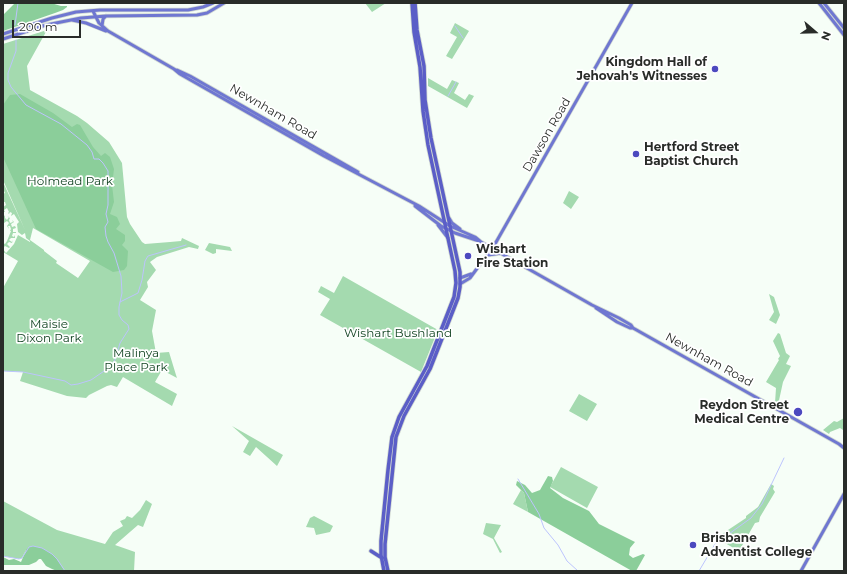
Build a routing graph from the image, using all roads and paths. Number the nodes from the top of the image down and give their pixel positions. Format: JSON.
{"nodes":[{"id":1,"x":214,"y":3,"type":"edge"},
{"id":2,"x":224,"y":3,"type":"edge"},
{"id":3,"x":412,"y":3,"type":"edge"},
{"id":4,"x":415,"y":3,"type":"edge"},
{"id":5,"x":632,"y":3,"type":"edge"},
{"id":6,"x":819,"y":3,"type":"edge"},
{"id":7,"x":824,"y":3,"type":"edge"},
{"id":8,"x":192,"y":9,"type":"junction"},
{"id":9,"x":102,"y":10,"type":"junction"},
{"id":10,"x":188,"y":10,"type":"junction"},
{"id":11,"x":93,"y":11,"type":"junction"},
{"id":12,"x":190,"y":15,"type":"junction"},
{"id":13,"x":95,"y":16,"type":"junction"},
{"id":14,"x":103,"y":16,"type":"junction"},
{"id":15,"x":71,"y":19,"type":"junction"},
{"id":16,"x":102,"y":26,"type":"junction"},
{"id":17,"x":844,"y":28,"type":"edge"},
{"id":18,"x":108,"y":31,"type":"junction"},
{"id":19,"x":3,"y":34,"type":"edge"},
{"id":20,"x":844,"y":35,"type":"edge"},
{"id":21,"x":3,"y":39,"type":"edge"},
{"id":22,"x":410,"y":202,"type":"junction"},
{"id":23,"x":442,"y":209,"type":"junction"},
{"id":24,"x":447,"y":216,"type":"junction"},
{"id":25,"x":435,"y":217,"type":"junction"},
{"id":26,"x":445,"y":223,"type":"junction"},
{"id":27,"x":438,"y":224,"type":"junction"},
{"id":28,"x":448,"y":227,"type":"junction"},
{"id":29,"x":451,"y":231,"type":"junction"},
{"id":30,"x":465,"y":232,"type":"junction"},
{"id":31,"x":459,"y":234,"type":"junction"},
{"id":32,"x":448,"y":238,"type":"junction"},
{"id":33,"x":453,"y":242,"type":"junction"},
{"id":34,"x":481,"y":242,"type":"junction"},
{"id":35,"x":492,"y":248,"type":"junction"},
{"id":36,"x":502,"y":253,"type":"junction"},
{"id":37,"x":488,"y":255,"type":"junction"},
{"id":38,"x":472,"y":273,"type":"junction"},
{"id":39,"x":460,"y":278,"type":"junction"},
{"id":40,"x":458,"y":283,"type":"junction"},
{"id":41,"x":844,"y":447,"type":"edge"},
{"id":42,"x":844,"y":494,"type":"edge"},
{"id":43,"x":372,"y":551,"type":"dead end"},
{"id":44,"x":382,"y":558,"type":"junction"},
{"id":45,"x":384,"y":571,"type":"edge"},
{"id":46,"x":388,"y":571,"type":"edge"},
{"id":47,"x":800,"y":571,"type":"edge"}],
"edges":[{"from":1,"to":8,"type":"main road"},
{"from":2,"to":12,"type":"main road"},
{"from":3,"to":23,"type":"highway"},
{"from":4,"to":24,"type":"highway"},
{"from":5,"to":35,"type":"main road","name":"Dawson Road"},
{"from":6,"to":20,"type":"main road"},
{"from":7,"to":17,"type":"main road"},
{"from":8,"to":10,"type":"main road"},
{"from":8,"to":12,"type":"main road"},
{"from":9,"to":10,"type":"main road"},
{"from":9,"to":11,"type":"main road"},
{"from":9,"to":14,"type":"main road"},
{"from":10,"to":12,"type":"main road"},
{"from":11,"to":13,"type":"main road","name":"Newnham Road"},
{"from":11,"to":19,"type":"main road"},
{"from":12,"to":14,"type":"main road"},
{"from":13,"to":14,"type":"main road"},
{"from":13,"to":15,"type":"main road"},
{"from":13,"to":16,"type":"main road","name":"Newnham Road"},
{"from":14,"to":16,"type":"main road"},
{"from":15,"to":18,"type":"main road","name":"Newnham Road"},
{"from":15,"to":21,"type":"main road"},
{"from":16,"to":18,"type":"main road","name":"Newnham Road"},
{"from":18,"to":22,"type":"main road","name":"Newnham Road"},
{"from":22,"to":25,"type":"main road","name":"Newnham Road"},
{"from":22,"to":27,"type":"main road","name":"Newnham Road"},
{"from":23,"to":25,"type":"main road"},
{"from":23,"to":26,"type":"highway"},
{"from":24,"to":28,"type":"highway"},
{"from":24,"to":30,"type":"main road"},
{"from":25,"to":26,"type":"main road","name":"Newnham Road"},
{"from":26,"to":28,"type":"highway"},
{"from":27,"to":28,"type":"main road","name":"Newnham Road"},
{"from":27,"to":32,"type":"main road"},
{"from":28,"to":29,"type":"highway"},
{"from":28,"to":30,"type":"main road","name":"Newnham Road"},
{"from":28,"to":32,"type":"highway"},
{"from":29,"to":31,"type":"main road","name":"Newnham Road"},
{"from":29,"to":33,"type":"highway"},
{"from":30,"to":34,"type":"main road","name":"Newnham Road"},
{"from":31,"to":33,"type":"main road"},
{"from":31,"to":34,"type":"main road","name":"Newnham Road"},
{"from":32,"to":40,"type":"highway"},
{"from":33,"to":39,"type":"highway"},
{"from":34,"to":35,"type":"main road","name":"Newnham Road"},
{"from":35,"to":36,"type":"main road","name":"Newnham Road"},
{"from":35,"to":37,"type":"main road","name":"Dawson Road"},
{"from":36,"to":37,"type":"main road"},
{"from":36,"to":41,"type":"main road","name":"Newnham Road"},
{"from":37,"to":38,"type":"main road","name":"Dawson Road"},
{"from":38,"to":39,"type":"main road","name":"Dawson Road"},
{"from":38,"to":40,"type":"main road","name":"Dawson Road"},
{"from":39,"to":40,"type":"highway"},
{"from":40,"to":44,"type":"highway"},
{"from":40,"to":46,"type":"highway"},
{"from":42,"to":47,"type":"main road"},
{"from":43,"to":44,"type":"highway"},
{"from":44,"to":45,"type":"highway"}]}
